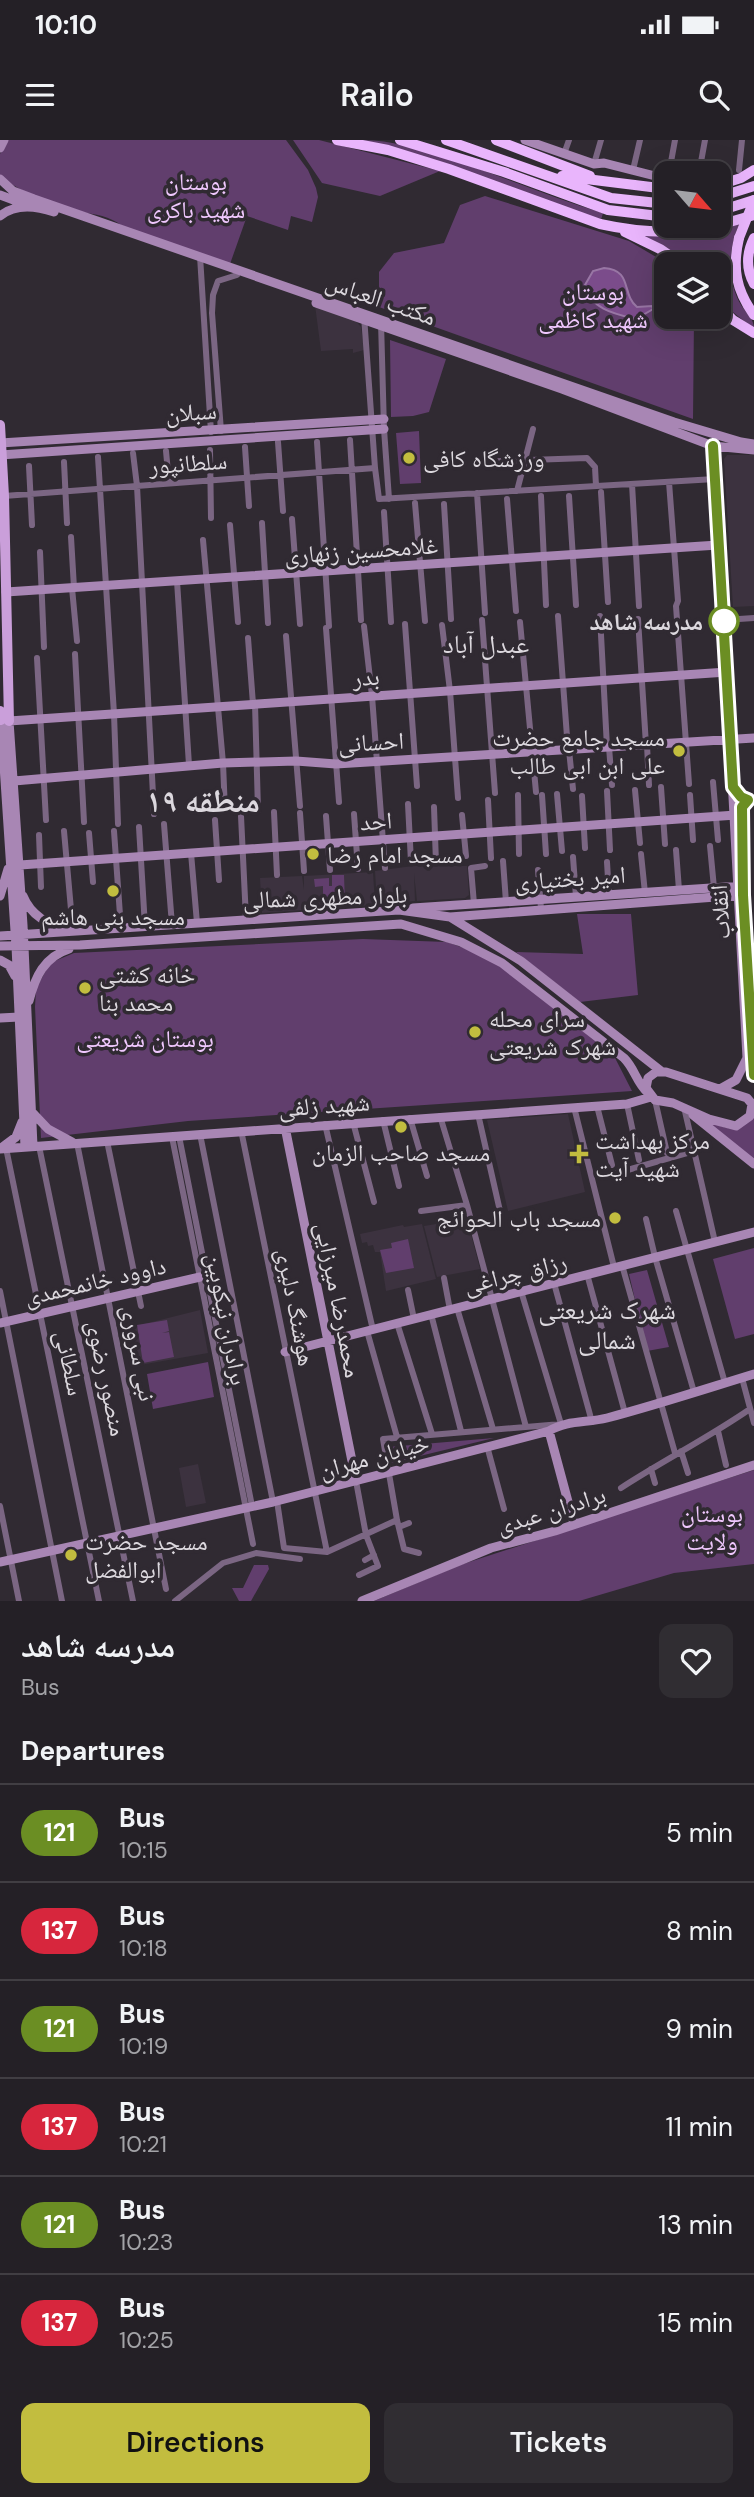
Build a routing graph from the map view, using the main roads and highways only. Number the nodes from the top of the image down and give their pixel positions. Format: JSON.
{"nodes":[{"id":1,"x":4,"y":140,"type":"edge"},
{"id":2,"x":337,"y":140,"type":"edge"},
{"id":3,"x":357,"y":140,"type":"edge"},
{"id":4,"x":400,"y":140,"type":"edge"},
{"id":5,"x":446,"y":140,"type":"edge"},
{"id":6,"x":525,"y":140,"type":"edge"},
{"id":7,"x":499,"y":141,"type":"edge"},
{"id":8,"x":545,"y":144,"type":"edge"},
{"id":9,"x":0,"y":148,"type":"edge"},
{"id":10,"x":388,"y":150,"type":"junction"},
{"id":11,"x":754,"y":170,"type":"edge"},
{"id":12,"x":536,"y":172,"type":"junction"},
{"id":13,"x":654,"y":175,"type":"edge"},
{"id":14,"x":0,"y":179,"type":"edge"},
{"id":15,"x":732,"y":181,"type":"edge"},
{"id":16,"x":608,"y":184,"type":"junction"},
{"id":17,"x":754,"y":186,"type":"edge"},
{"id":18,"x":0,"y":187,"type":"edge"},
{"id":19,"x":654,"y":188,"type":"edge"},
{"id":20,"x":13,"y":191,"type":"junction"},
{"id":21,"x":732,"y":193,"type":"edge"},
{"id":22,"x":0,"y":195,"type":"edge"},
{"id":23,"x":754,"y":200,"type":"edge"},
{"id":24,"x":654,"y":203,"type":"edge"},
{"id":25,"x":32,"y":206,"type":"junction"},
{"id":26,"x":732,"y":207,"type":"edge"},
{"id":27,"x":654,"y":215,"type":"edge"},
{"id":28,"x":754,"y":215,"type":"edge"},
{"id":29,"x":0,"y":216,"type":"edge"},
{"id":30,"x":732,"y":221,"type":"edge"},
{"id":31,"x":616,"y":228,"type":"junction"},
{"id":32,"x":654,"y":230,"type":"edge"},
{"id":33,"x":754,"y":238,"type":"edge"},
{"id":34,"x":664,"y":252,"type":"edge"},
{"id":35,"x":199,"y":259,"type":"junction"},
{"id":36,"x":754,"y":284,"type":"edge"},
{"id":37,"x":325,"y":303,"type":"junction"},
{"id":38,"x":754,"y":315,"type":"edge"},
{"id":39,"x":731,"y":318,"type":"edge"},
{"id":40,"x":754,"y":333,"type":"edge"},
{"id":41,"x":563,"y":386,"type":"junction"},
{"id":42,"x":384,"y":419,"type":"road end"},
{"id":43,"x":0,"y":425,"type":"edge"},
{"id":44,"x":384,"y":429,"type":"road end"},
{"id":45,"x":716,"y":434,"type":"junction"},
{"id":46,"x":1,"y":443,"type":"edge"},
{"id":47,"x":754,"y":444,"type":"edge"},
{"id":48,"x":713,"y":446,"type":"junction"},
{"id":49,"x":754,"y":450,"type":"edge"},
{"id":50,"x":1,"y":455,"type":"edge"},
{"id":51,"x":718,"y":545,"type":"junction"},
{"id":52,"x":6,"y":592,"type":"junction"},
{"id":53,"x":727,"y":672,"type":"junction"},
{"id":54,"x":3,"y":717,"type":"edge"},
{"id":55,"x":754,"y":738,"type":"edge"},
{"id":56,"x":730,"y":740,"type":"junction"},
{"id":57,"x":14,"y":781,"type":"junction"},
{"id":58,"x":751,"y":800,"type":"edge"},
{"id":59,"x":4,"y":813,"type":"edge"},
{"id":60,"x":736,"y":815,"type":"junction"},
{"id":61,"x":10,"y":857,"type":"junction"},
{"id":62,"x":20,"y":865,"type":"junction"},
{"id":63,"x":20,"y":880,"type":"junction"},
{"id":64,"x":740,"y":891,"type":"junction"},
{"id":65,"x":641,"y":896,"type":"junction"},
{"id":66,"x":0,"y":897,"type":"edge"},
{"id":67,"x":540,"y":904,"type":"junction"},
{"id":68,"x":399,"y":910,"type":"junction"},
{"id":69,"x":450,"y":917,"type":"junction"},
{"id":70,"x":73,"y":932,"type":"junction"},
{"id":71,"x":19,"y":935,"type":"junction"},
{"id":72,"x":0,"y":936,"type":"edge"},
{"id":73,"x":80,"y":945,"type":"junction"},
{"id":74,"x":0,"y":946,"type":"edge"},
{"id":75,"x":20,"y":946,"type":"junction"},
{"id":76,"x":0,"y":960,"type":"edge"},
{"id":77,"x":18,"y":990,"type":"junction"},
{"id":78,"x":27,"y":1010,"type":"junction"},
{"id":79,"x":19,"y":1017,"type":"junction"},
{"id":80,"x":0,"y":1018,"type":"edge"},
{"id":81,"x":640,"y":1055,"type":"junction"},
{"id":82,"x":631,"y":1065,"type":"junction"},
{"id":83,"x":661,"y":1071,"type":"junction"},
{"id":84,"x":754,"y":1077,"type":"edge"},
{"id":85,"x":720,"y":1089,"type":"junction"},
{"id":86,"x":651,"y":1097,"type":"junction"},
{"id":87,"x":752,"y":1102,"type":"edge"},
{"id":88,"x":684,"y":1107,"type":"junction"},
{"id":89,"x":27,"y":1112,"type":"junction"},
{"id":90,"x":285,"y":1127,"type":"junction"},
{"id":91,"x":77,"y":1143,"type":"junction"},
{"id":92,"x":32,"y":1146,"type":"junction"},
{"id":93,"x":2,"y":1148,"type":"edge"},
{"id":94,"x":754,"y":1164,"type":"edge"},
{"id":95,"x":754,"y":1231,"type":"edge"},
{"id":96,"x":200,"y":1278,"type":"road end"},
{"id":97,"x":3,"y":1322,"type":"edge"},
{"id":98,"x":327,"y":1341,"type":"junction"},
{"id":99,"x":285,"y":1352,"type":"road end"},
{"id":100,"x":754,"y":1374,"type":"edge"},
{"id":101,"x":549,"y":1431,"type":"junction"},
{"id":102,"x":754,"y":1465,"type":"edge"},
{"id":103,"x":356,"y":1481,"type":"junction"},
{"id":104,"x":574,"y":1524,"type":"junction"},
{"id":105,"x":0,"y":1562,"type":"edge"},
{"id":106,"x":362,"y":1601,"type":"edge"}],
"edges":[{"from":1,"to":9,"type":"main road"},
{"from":2,"to":10,"type":"highway"},
{"from":3,"to":10,"type":"highway"},
{"from":4,"to":27,"type":"highway"},
{"from":5,"to":12,"type":"highway"},
{"from":6,"to":7,"type":"main road"},
{"from":6,"to":8,"type":"main road"},
{"from":7,"to":16,"type":"highway"},
{"from":8,"to":13,"type":"main road"},
{"from":10,"to":31,"type":"highway"},
{"from":11,"to":15,"type":"highway"},
{"from":12,"to":16,"type":"highway"},
{"from":12,"to":24,"type":"highway"},
{"from":14,"to":20,"type":"main road","name":"مکتب العباس"},
{"from":16,"to":19,"type":"highway"},
{"from":17,"to":21,"type":"highway"},
{"from":18,"to":20,"type":"main road"},
{"from":20,"to":35,"type":"main road","name":"مکتب العباس"},
{"from":22,"to":25,"type":"main road","name":"مکتب العباس"},
{"from":23,"to":26,"type":"highway"},
{"from":23,"to":38,"type":"highway","bridge":true},
{"from":25,"to":29,"type":"main road"},
{"from":25,"to":35,"type":"main road","name":"مکتب العباس"},
{"from":28,"to":30,"type":"highway"},
{"from":31,"to":32,"type":"highway"},
{"from":31,"to":34,"type":"highway"},
{"from":33,"to":36,"type":"highway"},
{"from":35,"to":37,"type":"main road","name":"مکتب العباس"},
{"from":35,"to":37,"type":"main road","name":"مکتب العباس"},
{"from":37,"to":41,"type":"main road","name":"مکتب العباس"},
{"from":39,"to":40,"type":"highway"},
{"from":41,"to":45,"type":"main road","name":"مکتب العباس"},
{"from":41,"to":48,"type":"main road","name":"مکتب العباس"},
{"from":42,"to":46,"type":"main road","name":"سبلان"},
{"from":43,"to":46,"type":"main road"},
{"from":44,"to":50,"type":"main road","name":"سبلان"},
{"from":45,"to":47,"type":"main road","name":"مکتب العباس"},
{"from":45,"to":48,"type":"main road","name":"انقلاب"},
{"from":46,"to":50,"type":"main road"},
{"from":48,"to":49,"type":"main road","name":"مکتب العباس"},
{"from":48,"to":51,"type":"main road","name":"انقلاب"},
{"from":50,"to":52,"type":"main road"},
{"from":51,"to":52,"type":"main road","name":"غلامحسین زنهاری"},
{"from":51,"to":53,"type":"main road","name":"انقلاب"},
{"from":52,"to":54,"type":"main road"},
{"from":53,"to":54,"type":"main road","name":"بدر"},
{"from":53,"to":56,"type":"main road","name":"انقلاب"},
{"from":54,"to":57,"type":"main road"},
{"from":54,"to":59,"type":"main road"},
{"from":55,"to":56,"type":"main road","name":"احسانی"},
{"from":56,"to":57,"type":"main road","name":"احسانی"},
{"from":56,"to":60,"type":"main road","name":"انقلاب"},
{"from":57,"to":62,"type":"main road"},
{"from":58,"to":64,"type":"main road","name":"انقلاب"},
{"from":59,"to":61,"type":"main road"},
{"from":60,"to":62,"type":"main road","name":"احد"},
{"from":60,"to":64,"type":"main road","name":"انقلاب"},
{"from":61,"to":66,"type":"main road"},
{"from":61,"to":71,"type":"main road"},
{"from":62,"to":63,"type":"main road"},
{"from":63,"to":70,"type":"main road"},
{"from":63,"to":71,"type":"main road"},
{"from":64,"to":65,"type":"main road","name":"امیر بختیاری"},
{"from":64,"to":65,"type":"main road","name":"امیر بختیاری"},
{"from":64,"to":84,"type":"main road","name":"انقلاب"},
{"from":64,"to":85,"type":"main road","name":"انقلاب"},
{"from":65,"to":67,"type":"main road","name":"امیر بختیاری"},
{"from":65,"to":67,"type":"main road","name":"امیر بختیاری"},
{"from":67,"to":68,"type":"main road","name":"امیر بختیاری"},
{"from":67,"to":69,"type":"main road","name":"امیر بختیاری"},
{"from":68,"to":69,"type":"main road","name":"بلوار مطهری شمالی"},
{"from":68,"to":70,"type":"main road","name":"بلوار مطهری شمالی"},
{"from":69,"to":81,"type":"main road","name":"بلوار مطهری شمالی"},
{"from":70,"to":71,"type":"main road","name":"بلوار مطهری شمالی"},
{"from":71,"to":72,"type":"main road","name":"بلوار مطهری شمالی"},
{"from":71,"to":75,"type":"main road"},
{"from":73,"to":75,"type":"main road","name":"بلوار مطهری شمالی"},
{"from":73,"to":78,"type":"main road"},
{"from":73,"to":82,"type":"main road","name":"بلوار مطهری شمالی"},
{"from":74,"to":75,"type":"main road","name":"بلوار مطهری شمالی"},
{"from":75,"to":77,"type":"main road"},
{"from":75,"to":78,"type":"main road"},
{"from":76,"to":77,"type":"main road"},
{"from":77,"to":79,"type":"main road"},
{"from":78,"to":89,"type":"main road"},
{"from":79,"to":80,"type":"main road"},
{"from":79,"to":89,"type":"main road"},
{"from":81,"to":82,"type":"main road"},
{"from":81,"to":83,"type":"main road","name":"بلوار مطهری شمالی"},
{"from":82,"to":86,"type":"main road","name":"بلوار مطهری شمالی"},
{"from":83,"to":85,"type":"main road"},
{"from":83,"to":86,"type":"main road"},
{"from":85,"to":87,"type":"main road"},
{"from":86,"to":88,"type":"main road"},
{"from":86,"to":90,"type":"main road","name":"شهید زلفی"},
{"from":87,"to":88,"type":"main road"},
{"from":88,"to":94,"type":"main road"},
{"from":89,"to":91,"type":"main road"},
{"from":89,"to":92,"type":"main road"},
{"from":89,"to":93,"type":"main road"},
{"from":90,"to":91,"type":"main road","name":"شهید زلفی"},
{"from":90,"to":98,"type":"main road","name":"محمدرضا میرزایی"},
{"from":91,"to":92,"type":"main road","name":"شهید زلفی"},
{"from":92,"to":93,"type":"main road","name":"شهید زلفی"},
{"from":95,"to":98,"type":"main road","name":"رزاق چراغی"},
{"from":96,"to":97,"type":"main road","name":"داوود خانمحمدی"},
{"from":98,"to":99,"type":"main road","name":"رزاق چراغی"},
{"from":98,"to":103,"type":"main road","name":"محمدرضا میرزایی"},
{"from":100,"to":101,"type":"main road","name":"خیابان مهران"},
{"from":101,"to":103,"type":"main road","name":"خیابان مهران"},
{"from":101,"to":104,"type":"main road"},
{"from":102,"to":104,"type":"main road","name":"برادران عبدی"},
{"from":103,"to":105,"type":"main road","name":"خیابان مهران"},
{"from":104,"to":106,"type":"main road","name":"برادران عبدی"}]}
